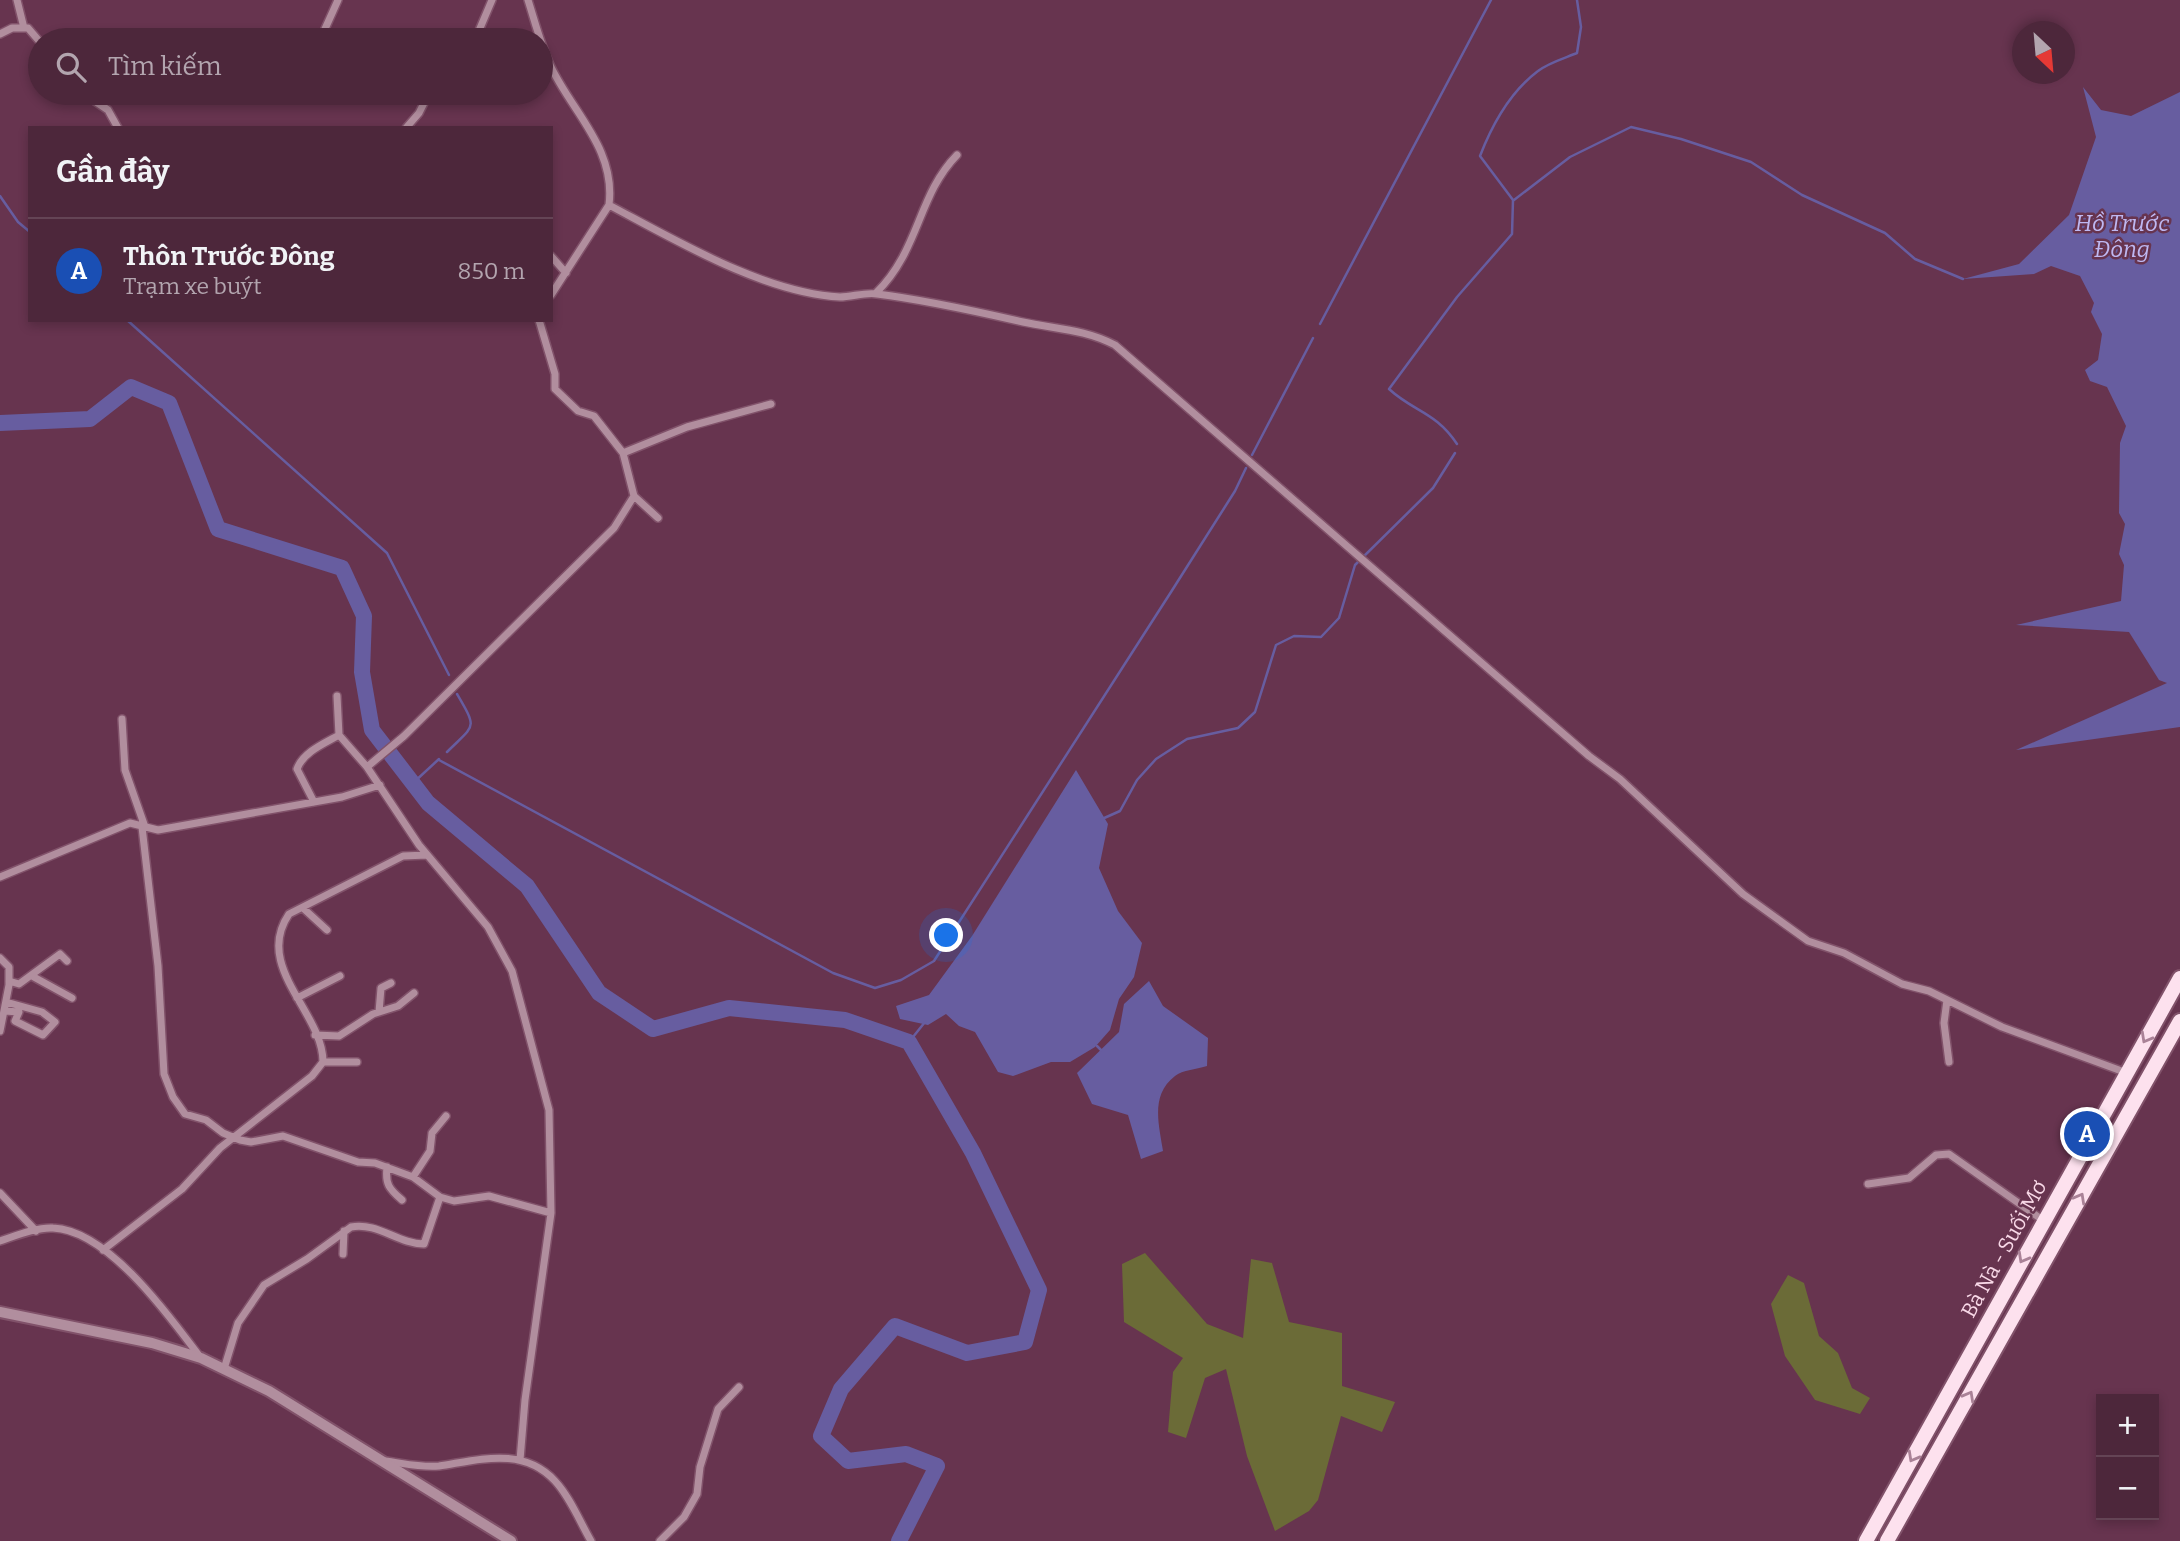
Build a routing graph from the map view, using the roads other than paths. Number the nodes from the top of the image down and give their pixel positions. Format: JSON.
{"nodes":[{"id":1,"x":17,"y":0,"type":"edge"},
{"id":2,"x":338,"y":0,"type":"edge"},
{"id":3,"x":492,"y":0,"type":"edge"},
{"id":4,"x":528,"y":0,"type":"edge"},
{"id":5,"x":24,"y":28,"type":"junction"},
{"id":6,"x":325,"y":28,"type":"edge"},
{"id":7,"x":480,"y":28,"type":"edge"},
{"id":8,"x":537,"y":28,"type":"edge"},
{"id":9,"x":28,"y":30,"type":"edge"},
{"id":10,"x":0,"y":34,"type":"edge"},
{"id":11,"x":553,"y":71,"type":"edge"},
{"id":12,"x":101,"y":105,"type":"edge"},
{"id":13,"x":423,"y":105,"type":"edge"},
{"id":14,"x":117,"y":126,"type":"edge"},
{"id":15,"x":408,"y":126,"type":"edge"},
{"id":16,"x":957,"y":155,"type":"dead end"},
{"id":17,"x":609,"y":205,"type":"junction"},
{"id":18,"x":553,"y":258,"type":"edge"},
{"id":19,"x":566,"y":272,"type":"junction"},
{"id":20,"x":553,"y":292,"type":"edge"},
{"id":21,"x":876,"y":293,"type":"junction"},
{"id":22,"x":540,"y":322,"type":"edge"},
{"id":23,"x":771,"y":404,"type":"dead end"},
{"id":24,"x":623,"y":453,"type":"junction"},
{"id":25,"x":634,"y":496,"type":"junction"},
{"id":26,"x":659,"y":518,"type":"dead end"},
{"id":27,"x":337,"y":696,"type":"dead end"},
{"id":28,"x":122,"y":719,"type":"dead end"},
{"id":29,"x":339,"y":735,"type":"junction"},
{"id":30,"x":367,"y":767,"type":"junction"},
{"id":31,"x":380,"y":785,"type":"junction"},
{"id":32,"x":314,"y":802,"type":"junction"},
{"id":33,"x":143,"y":827,"type":"junction"},
{"id":34,"x":427,"y":855,"type":"junction"},
{"id":35,"x":0,"y":877,"type":"edge"},
{"id":36,"x":303,"y":908,"type":"junction"},
{"id":37,"x":327,"y":930,"type":"dead end"},
{"id":38,"x":0,"y":958,"type":"edge"},
{"id":39,"x":67,"y":961,"type":"dead end"},
{"id":40,"x":32,"y":976,"type":"junction"},
{"id":41,"x":340,"y":976,"type":"dead end"},
{"id":42,"x":2180,"y":978,"type":"edge"},
{"id":43,"x":9,"y":981,"type":"junction"},
{"id":44,"x":391,"y":983,"type":"dead end"},
{"id":45,"x":414,"y":993,"type":"dead end"},
{"id":46,"x":72,"y":998,"type":"dead end"},
{"id":47,"x":297,"y":998,"type":"junction"},
{"id":48,"x":1947,"y":1000,"type":"junction"},
{"id":49,"x":6,"y":1002,"type":"junction"},
{"id":50,"x":5,"y":1011,"type":"junction"},
{"id":51,"x":379,"y":1012,"type":"junction"},
{"id":52,"x":2180,"y":1021,"type":"edge"},
{"id":53,"x":0,"y":1031,"type":"edge"},
{"id":54,"x":315,"y":1035,"type":"junction"},
{"id":55,"x":323,"y":1062,"type":"junction"},
{"id":56,"x":357,"y":1062,"type":"dead end"},
{"id":57,"x":1949,"y":1062,"type":"dead end"},
{"id":58,"x":2127,"y":1073,"type":"junction"},
{"id":59,"x":2146,"y":1081,"type":"junction"},
{"id":60,"x":446,"y":1116,"type":"dead end"},
{"id":61,"x":233,"y":1137,"type":"junction"},
{"id":62,"x":387,"y":1167,"type":"junction"},
{"id":63,"x":413,"y":1177,"type":"junction"},
{"id":64,"x":1868,"y":1184,"type":"dead end"},
{"id":65,"x":0,"y":1193,"type":"edge"},
{"id":66,"x":440,"y":1197,"type":"junction"},
{"id":67,"x":402,"y":1200,"type":"dead end"},
{"id":68,"x":551,"y":1213,"type":"junction"},
{"id":69,"x":2044,"y":1221,"type":"junction"},
{"id":70,"x":344,"y":1230,"type":"junction"},
{"id":71,"x":36,"y":1231,"type":"junction"},
{"id":72,"x":0,"y":1241,"type":"edge"},
{"id":73,"x":103,"y":1250,"type":"junction"},
{"id":74,"x":343,"y":1254,"type":"dead end"},
{"id":75,"x":0,"y":1312,"type":"edge"},
{"id":76,"x":201,"y":1358,"type":"junction"},
{"id":77,"x":224,"y":1369,"type":"junction"},
{"id":78,"x":739,"y":1387,"type":"dead end"},
{"id":79,"x":380,"y":1460,"type":"junction"},
{"id":80,"x":520,"y":1460,"type":"junction"},
{"id":81,"x":511,"y":1541,"type":"edge"},
{"id":82,"x":591,"y":1541,"type":"edge"},
{"id":83,"x":660,"y":1541,"type":"edge"},
{"id":84,"x":1866,"y":1541,"type":"edge"},
{"id":85,"x":1887,"y":1541,"type":"edge"}],
"edges":[{"from":1,"to":5,"type":"street"},
{"from":2,"to":6,"type":"street"},
{"from":3,"to":7,"type":"street"},
{"from":4,"to":8,"type":"street"},
{"from":5,"to":9,"type":"street"},
{"from":5,"to":10,"type":"street"},
{"from":11,"to":17,"type":"street"},
{"from":12,"to":14,"type":"street"},
{"from":13,"to":15,"type":"street"},
{"from":16,"to":21,"type":"street"},
{"from":17,"to":19,"type":"street"},
{"from":17,"to":21,"type":"street"},
{"from":18,"to":19,"type":"street"},
{"from":19,"to":20,"type":"street"},
{"from":21,"to":48,"type":"street"},
{"from":22,"to":24,"type":"street"},
{"from":23,"to":24,"type":"street"},
{"from":24,"to":25,"type":"street"},
{"from":25,"to":26,"type":"street"},
{"from":25,"to":30,"type":"street"},
{"from":27,"to":29,"type":"street"},
{"from":28,"to":33,"type":"street"},
{"from":29,"to":30,"type":"street"},
{"from":29,"to":32,"type":"street"},
{"from":30,"to":31,"type":"street"},
{"from":31,"to":32,"type":"street"},
{"from":31,"to":34,"type":"street"},
{"from":32,"to":33,"type":"street"},
{"from":33,"to":35,"type":"street"},
{"from":33,"to":61,"type":"street"},
{"from":34,"to":36,"type":"street"},
{"from":34,"to":68,"type":"street"},
{"from":36,"to":37,"type":"street"},
{"from":36,"to":47,"type":"street"},
{"from":38,"to":43,"type":"street"},
{"from":39,"to":40,"type":"street"},
{"from":40,"to":43,"type":"street"},
{"from":40,"to":46,"type":"street"},
{"from":41,"to":47,"type":"street"},
{"from":42,"to":58,"type":"main road","name":"Bà Nà - Suối Mơ","one_way":true},
{"from":43,"to":49,"type":"street"},
{"from":44,"to":51,"type":"street"},
{"from":45,"to":51,"type":"street"},
{"from":47,"to":54,"type":"street"},
{"from":48,"to":57,"type":"street"},
{"from":48,"to":58,"type":"street"},
{"from":49,"to":50,"type":"street"},
{"from":49,"to":50,"type":"street"},
{"from":50,"to":53,"type":"street"},
{"from":51,"to":54,"type":"street"},
{"from":52,"to":59,"type":"main road","name":"Bà Nà - Suối Mơ"},
{"from":54,"to":55,"type":"street"},
{"from":55,"to":56,"type":"street"},
{"from":55,"to":61,"type":"street"},
{"from":58,"to":59,"type":"main road"},
{"from":58,"to":69,"type":"main road","name":"Bà Nà - Suối Mơ"},
{"from":85,"to":59,"type":"main road","name":"Bà Nà - Suối Mơ","one_way":true},
{"from":60,"to":63,"type":"street"},
{"from":61,"to":62,"type":"street"},
{"from":61,"to":73,"type":"street"},
{"from":62,"to":63,"type":"street"},
{"from":62,"to":67,"type":"street"},
{"from":63,"to":66,"type":"street"},
{"from":64,"to":69,"type":"street"},
{"from":65,"to":71,"type":"street"},
{"from":66,"to":68,"type":"street"},
{"from":66,"to":70,"type":"street"},
{"from":68,"to":80,"type":"street"},
{"from":69,"to":84,"type":"main road","name":"Bà Nà - Suối Mơ","one_way":true},
{"from":70,"to":74,"type":"street"},
{"from":70,"to":77,"type":"street"},
{"from":71,"to":72,"type":"street"},
{"from":71,"to":73,"type":"street"},
{"from":73,"to":76,"type":"street"},
{"from":75,"to":76,"type":"street"},
{"from":76,"to":77,"type":"street"},
{"from":77,"to":79,"type":"street"},
{"from":78,"to":83,"type":"street"},
{"from":79,"to":80,"type":"street"},
{"from":79,"to":81,"type":"street"},
{"from":80,"to":82,"type":"street"}]}
